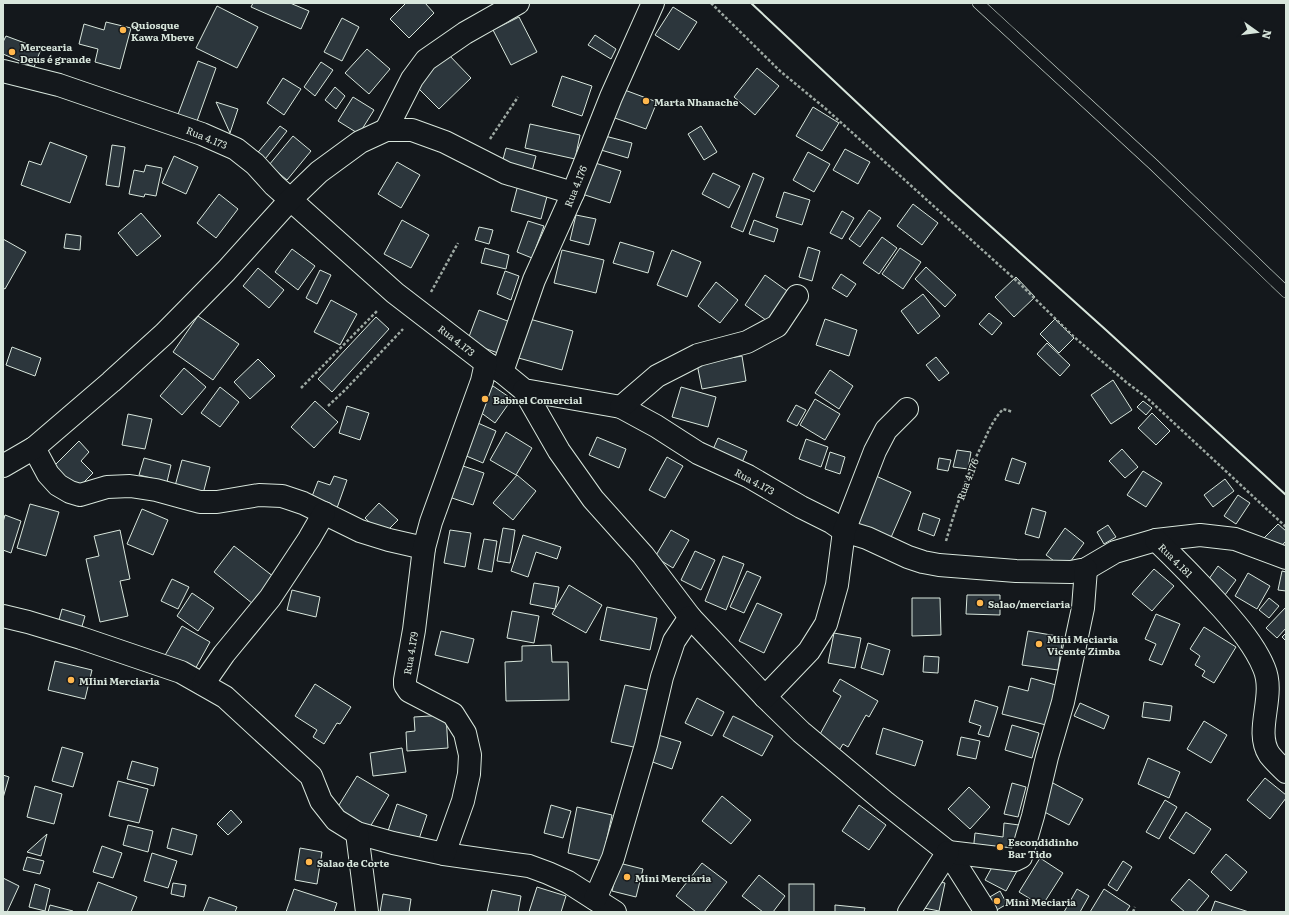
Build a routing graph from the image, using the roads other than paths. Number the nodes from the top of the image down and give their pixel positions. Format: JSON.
{"nodes":[{"id":1,"x":518,"y":3,"type":"edge"},
{"id":2,"x":653,"y":3,"type":"edge"},
{"id":3,"x":978,"y":3,"type":"edge"},
{"id":4,"x":3,"y":70,"type":"edge"},
{"id":5,"x":386,"y":130,"type":"junction"},
{"id":6,"x":573,"y":194,"type":"junction"},
{"id":7,"x":290,"y":199,"type":"junction"},
{"id":8,"x":1286,"y":292,"type":"edge"},
{"id":9,"x":798,"y":296,"type":"dead end"},
{"id":10,"x":494,"y":367,"type":"junction"},
{"id":11,"x":524,"y":390,"type":"junction"},
{"id":12,"x":621,"y":407,"type":"junction"},
{"id":13,"x":907,"y":409,"type":"dead end"},
{"id":14,"x":34,"y":448,"type":"junction"},
{"id":15,"x":5,"y":463,"type":"edge"},
{"id":16,"x":324,"y":513,"type":"junction"},
{"id":17,"x":844,"y":531,"type":"junction"},
{"id":18,"x":1156,"y":540,"type":"junction"},
{"id":19,"x":424,"y":548,"type":"junction"},
{"id":20,"x":1286,"y":558,"type":"edge"},
{"id":21,"x":939,"y":565,"type":"joint"},
{"id":22,"x":1086,"y":569,"type":"junction"},
{"id":23,"x":3,"y":616,"type":"edge"},
{"id":24,"x":690,"y":617,"type":"junction"},
{"id":25,"x":203,"y":684,"type":"junction"},
{"id":26,"x":765,"y":697,"type":"junction"},
{"id":27,"x":1286,"y":772,"type":"edge"},
{"id":28,"x":357,"y":833,"type":"junction"},
{"id":29,"x":948,"y":852,"type":"junction"},
{"id":30,"x":444,"y":854,"type":"junction"},
{"id":31,"x":606,"y":908,"type":"edge"},
{"id":32,"x":367,"y":912,"type":"edge"},
{"id":33,"x":909,"y":912,"type":"edge"},
{"id":34,"x":986,"y":912,"type":"edge"}],
"edges":[{"from":1,"to":5,"type":"street"},
{"from":2,"to":6,"type":"street","name":"Rua 4.176"},
{"from":3,"to":8,"type":"lane"},
{"from":4,"to":7,"type":"street","name":"Rua 4.173"},
{"from":5,"to":6,"type":"street"},
{"from":5,"to":7,"type":"street"},
{"from":6,"to":10,"type":"street","name":"Rua 4.176"},
{"from":7,"to":10,"type":"street","name":"Rua 4.173"},
{"from":7,"to":14,"type":"street"},
{"from":9,"to":12,"type":"street"},
{"from":10,"to":11,"type":"street","name":"Rua 4.173"},
{"from":10,"to":19,"type":"street","name":"Rua 4.179"},
{"from":11,"to":12,"type":"street","name":"Rua 4.173"},
{"from":11,"to":24,"type":"street"},
{"from":12,"to":17,"type":"street","name":"Rua 4.173"},
{"from":13,"to":17,"type":"street"},
{"from":14,"to":15,"type":"street"},
{"from":14,"to":16,"type":"street"},
{"from":16,"to":19,"type":"street"},
{"from":16,"to":25,"type":"street"},
{"from":17,"to":21,"type":"street","name":"Rua 4.173"},
{"from":17,"to":26,"type":"street"},
{"from":18,"to":20,"type":"street"},
{"from":18,"to":22,"type":"street","name":"Rua 4.181"},
{"from":18,"to":27,"type":"street","name":"Rua 4.181"},
{"from":19,"to":30,"type":"street","name":"Rua 4.179"},
{"from":21,"to":22,"type":"street","name":"Rua 4.181"},
{"from":22,"to":29,"type":"street"},
{"from":23,"to":25,"type":"street"},
{"from":24,"to":26,"type":"street"},
{"from":24,"to":31,"type":"street"},
{"from":25,"to":28,"type":"street"},
{"from":26,"to":29,"type":"street"},
{"from":28,"to":30,"type":"street"},
{"from":28,"to":32,"type":"street"},
{"from":29,"to":33,"type":"street"},
{"from":29,"to":34,"type":"street"},
{"from":30,"to":31,"type":"street"}]}
